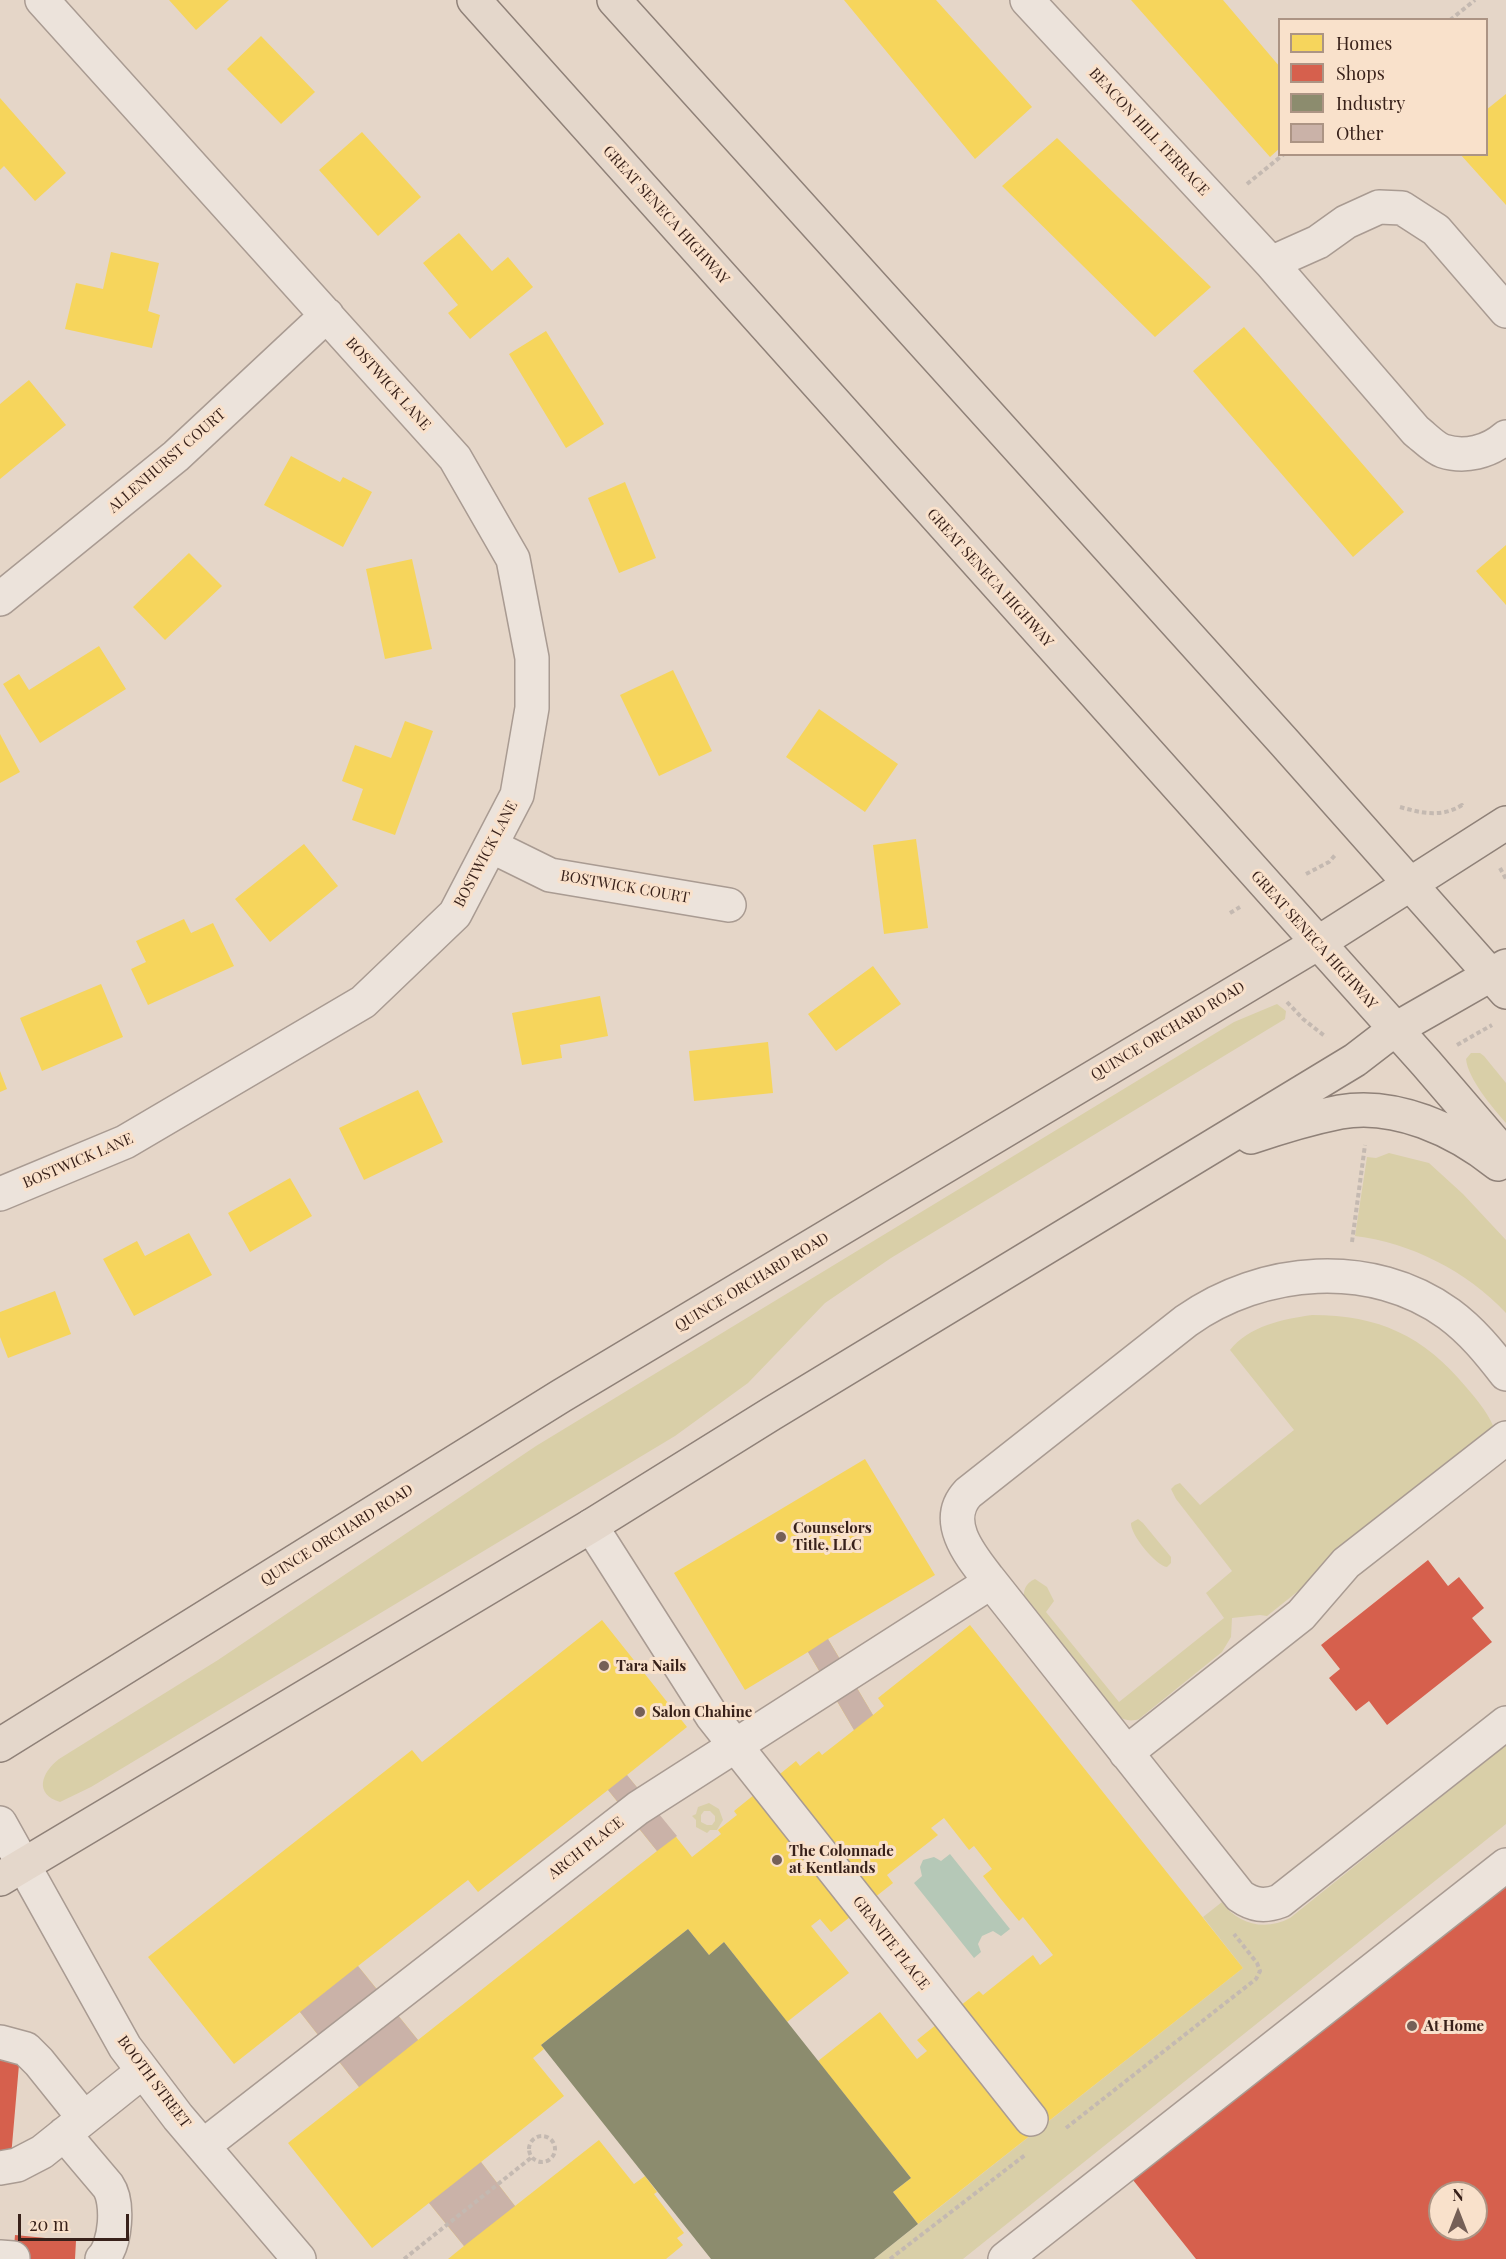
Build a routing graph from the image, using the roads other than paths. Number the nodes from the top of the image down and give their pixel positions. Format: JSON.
{"nodes":[{"id":1,"x":42,"y":0,"type":"edge"},
{"id":2,"x":474,"y":0,"type":"edge"},
{"id":3,"x":614,"y":0,"type":"edge"},
{"id":4,"x":1027,"y":0,"type":"edge"},
{"id":5,"x":1271,"y":263,"type":"junction"},
{"id":6,"x":1506,"y":311,"type":"edge"},
{"id":7,"x":327,"y":315,"type":"junction"},
{"id":8,"x":1506,"y":437,"type":"edge"},
{"id":9,"x":0,"y":599,"type":"edge"},
{"id":10,"x":1506,"y":823,"type":"edge"},
{"id":11,"x":491,"y":846,"type":"junction"},
{"id":12,"x":1410,"y":883,"type":"junction"},
{"id":13,"x":729,"y":905,"type":"dead end"},
{"id":14,"x":1318,"y":943,"type":"junction"},
{"id":15,"x":1501,"y":977,"type":"edge"},
{"id":16,"x":1394,"y":1030,"type":"junction"},
{"id":17,"x":1198,"y":1155,"type":"junction"},
{"id":18,"x":1506,"y":1156,"type":"edge"},
{"id":19,"x":1506,"y":1170,"type":"edge"},
{"id":20,"x":0,"y":1194,"type":"edge"},
{"id":21,"x":1506,"y":1374,"type":"edge"},
{"id":22,"x":1506,"y":1438,"type":"edge"},
{"id":23,"x":591,"y":1526,"type":"junction"},
{"id":24,"x":991,"y":1582,"type":"junction"},
{"id":25,"x":1506,"y":1723,"type":"edge"},
{"id":26,"x":0,"y":1745,"type":"edge"},
{"id":27,"x":735,"y":1745,"type":"junction"},
{"id":28,"x":1126,"y":1753,"type":"junction"},
{"id":29,"x":0,"y":1823,"type":"edge"},
{"id":30,"x":1506,"y":1865,"type":"edge"},
{"id":31,"x":12,"y":1873,"type":"edge"},
{"id":32,"x":0,"y":2042,"type":"edge"},
{"id":33,"x":142,"y":2072,"type":"junction"},
{"id":34,"x":74,"y":2126,"type":"junction"},
{"id":35,"x":1044,"y":2127,"type":"road end"},
{"id":36,"x":203,"y":2146,"type":"junction"},
{"id":37,"x":0,"y":2168,"type":"edge"},
{"id":38,"x":0,"y":2257,"type":"edge"},
{"id":39,"x":13,"y":2258,"type":"edge"},
{"id":40,"x":102,"y":2259,"type":"edge"},
{"id":41,"x":299,"y":2259,"type":"edge"},
{"id":42,"x":1005,"y":2259,"type":"edge"}],
"edges":[{"from":1,"to":7,"type":"street","name":"BOSTWICK LANE"},
{"from":2,"to":14,"type":"main road","name":"GREAT SENECA HIGHWAY"},
{"from":3,"to":12,"type":"main road"},
{"from":4,"to":5,"type":"street","name":"BEACON HILL TERRACE"},
{"from":5,"to":6,"type":"street"},
{"from":5,"to":8,"type":"street","name":"BEACON HILL TERRACE"},
{"from":7,"to":9,"type":"street","name":"ALLENHURST COURT"},
{"from":7,"to":11,"type":"street","name":"BOSTWICK LANE"},
{"from":10,"to":12,"type":"main road","name":"QUINCE ORCHARD ROAD"},
{"from":11,"to":13,"type":"street","name":"BOSTWICK COURT"},
{"from":11,"to":20,"type":"street","name":"BOSTWICK LANE"},
{"from":12,"to":14,"type":"main road","name":"QUINCE ORCHARD ROAD"},
{"from":12,"to":15,"type":"main road"},
{"from":14,"to":16,"type":"main road","name":"GREAT SENECA HIGHWAY"},
{"from":14,"to":26,"type":"main road","name":"QUINCE ORCHARD ROAD"},
{"from":15,"to":16,"type":"main road"},
{"from":16,"to":17,"type":"main road"},
{"from":16,"to":18,"type":"main road","name":"GREAT SENECA HIGHWAY"},
{"from":17,"to":19,"type":"main road"},
{"from":17,"to":23,"type":"main road"},
{"from":21,"to":24,"type":"street"},
{"from":22,"to":28,"type":"street"},
{"from":23,"to":27,"type":"street","name":"GRANITE PLACE"},
{"from":23,"to":31,"type":"main road"},
{"from":24,"to":27,"type":"street","name":"ARCH PLACE"},
{"from":24,"to":28,"type":"street"},
{"from":25,"to":28,"type":"street"},
{"from":27,"to":35,"type":"street","name":"GRANITE PLACE"},
{"from":27,"to":36,"type":"street","name":"ARCH PLACE"},
{"from":29,"to":31,"type":"street","name":"BOOTH STREET"},
{"from":30,"to":42,"type":"street"},
{"from":31,"to":33,"type":"street","name":"BOOTH STREET"},
{"from":32,"to":34,"type":"street"},
{"from":33,"to":34,"type":"street"},
{"from":33,"to":36,"type":"street","name":"BOOTH STREET"},
{"from":34,"to":37,"type":"street"},
{"from":34,"to":40,"type":"street"},
{"from":36,"to":41,"type":"street","name":"BOOTH STREET"},
{"from":38,"to":39,"type":"street"}]}
